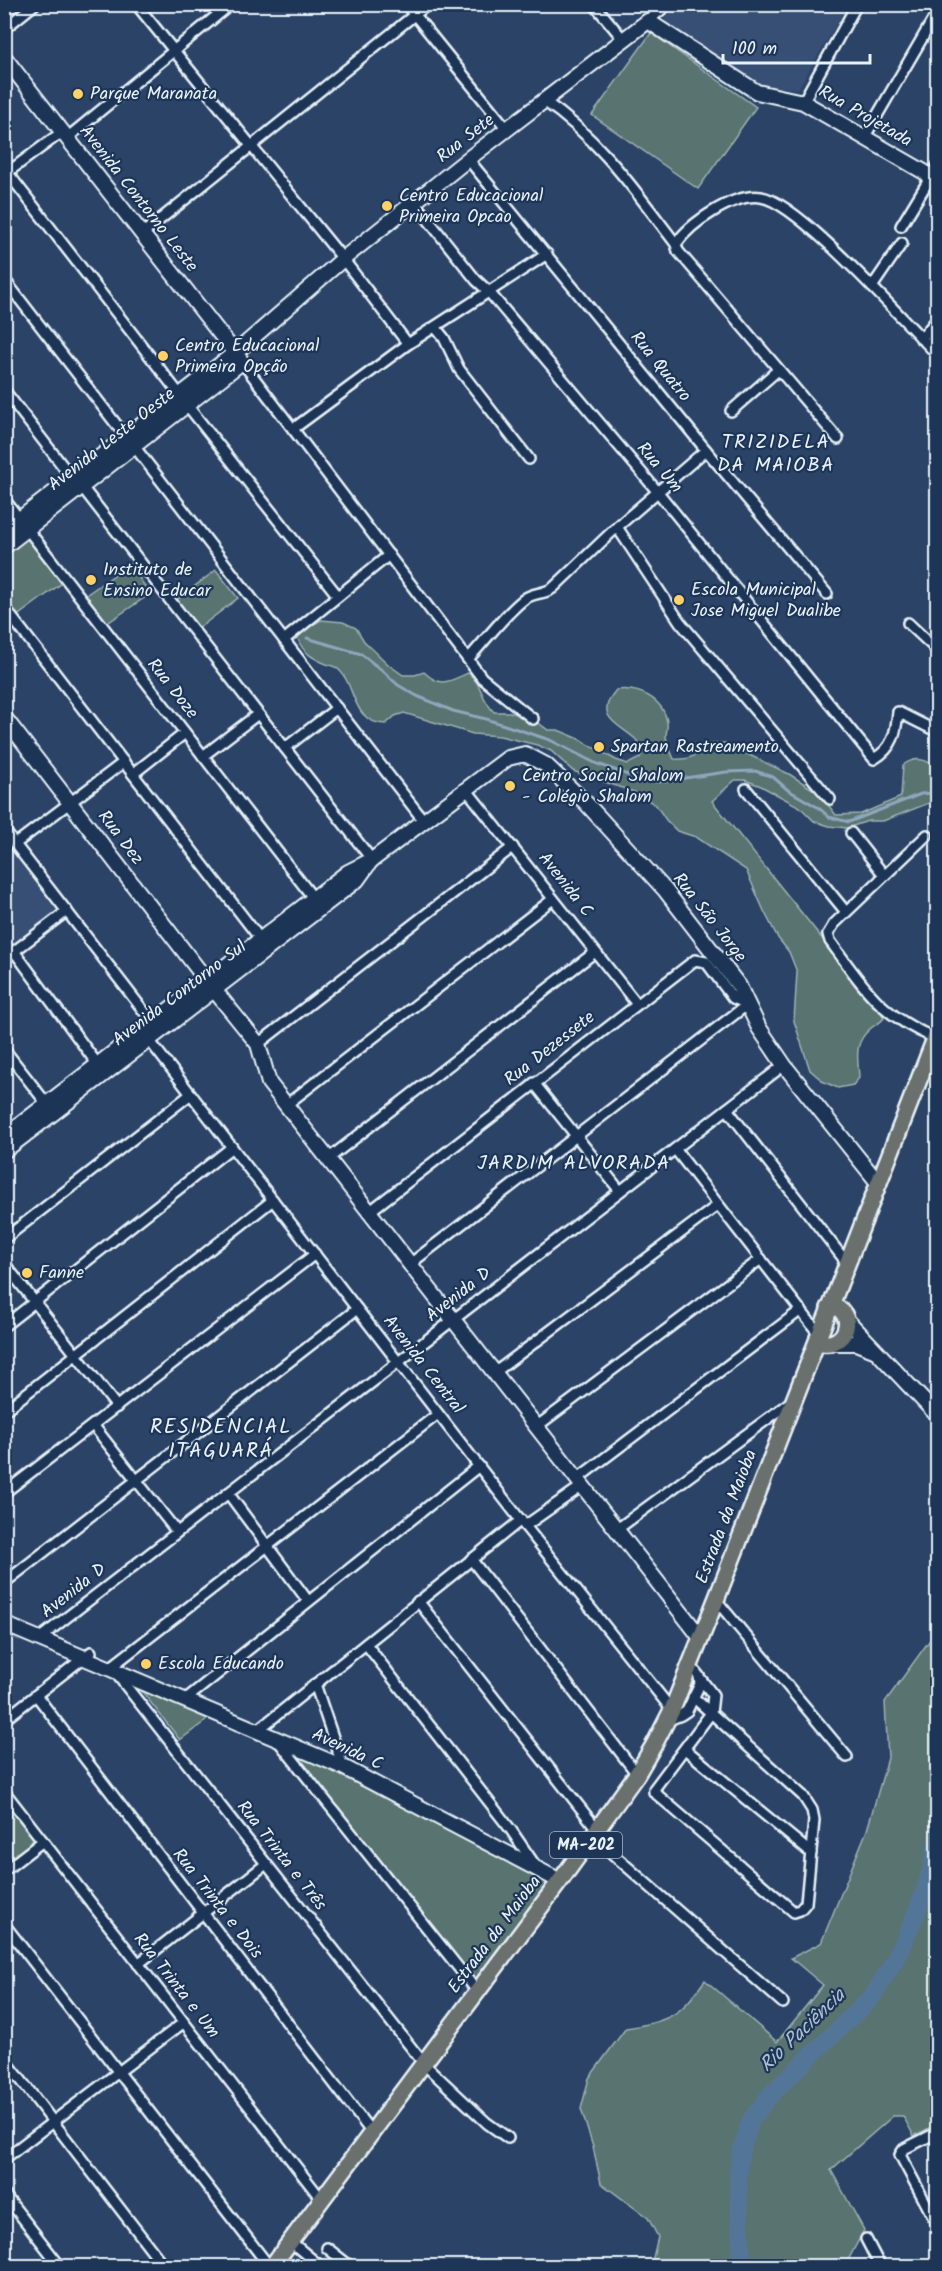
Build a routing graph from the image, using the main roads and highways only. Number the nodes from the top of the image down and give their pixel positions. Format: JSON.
{"nodes":[{"id":1,"x":936,"y":1035,"type":"edge"},
{"id":2,"x":840,"y":1313,"type":"junction"},
{"id":3,"x":826,"y":1339,"type":"junction"},
{"id":4,"x":271,"y":2266,"type":"edge"}],
"edges":[{"from":1,"to":2,"type":"main road","number":"MA-202"},
{"from":2,"to":3,"type":"main road","number":"MA-202"},
{"from":2,"to":3,"type":"main road","number":"MA-202"},
{"from":3,"to":4,"type":"main road","name":"Estrada da Maioba","number":"MA-202"}]}
